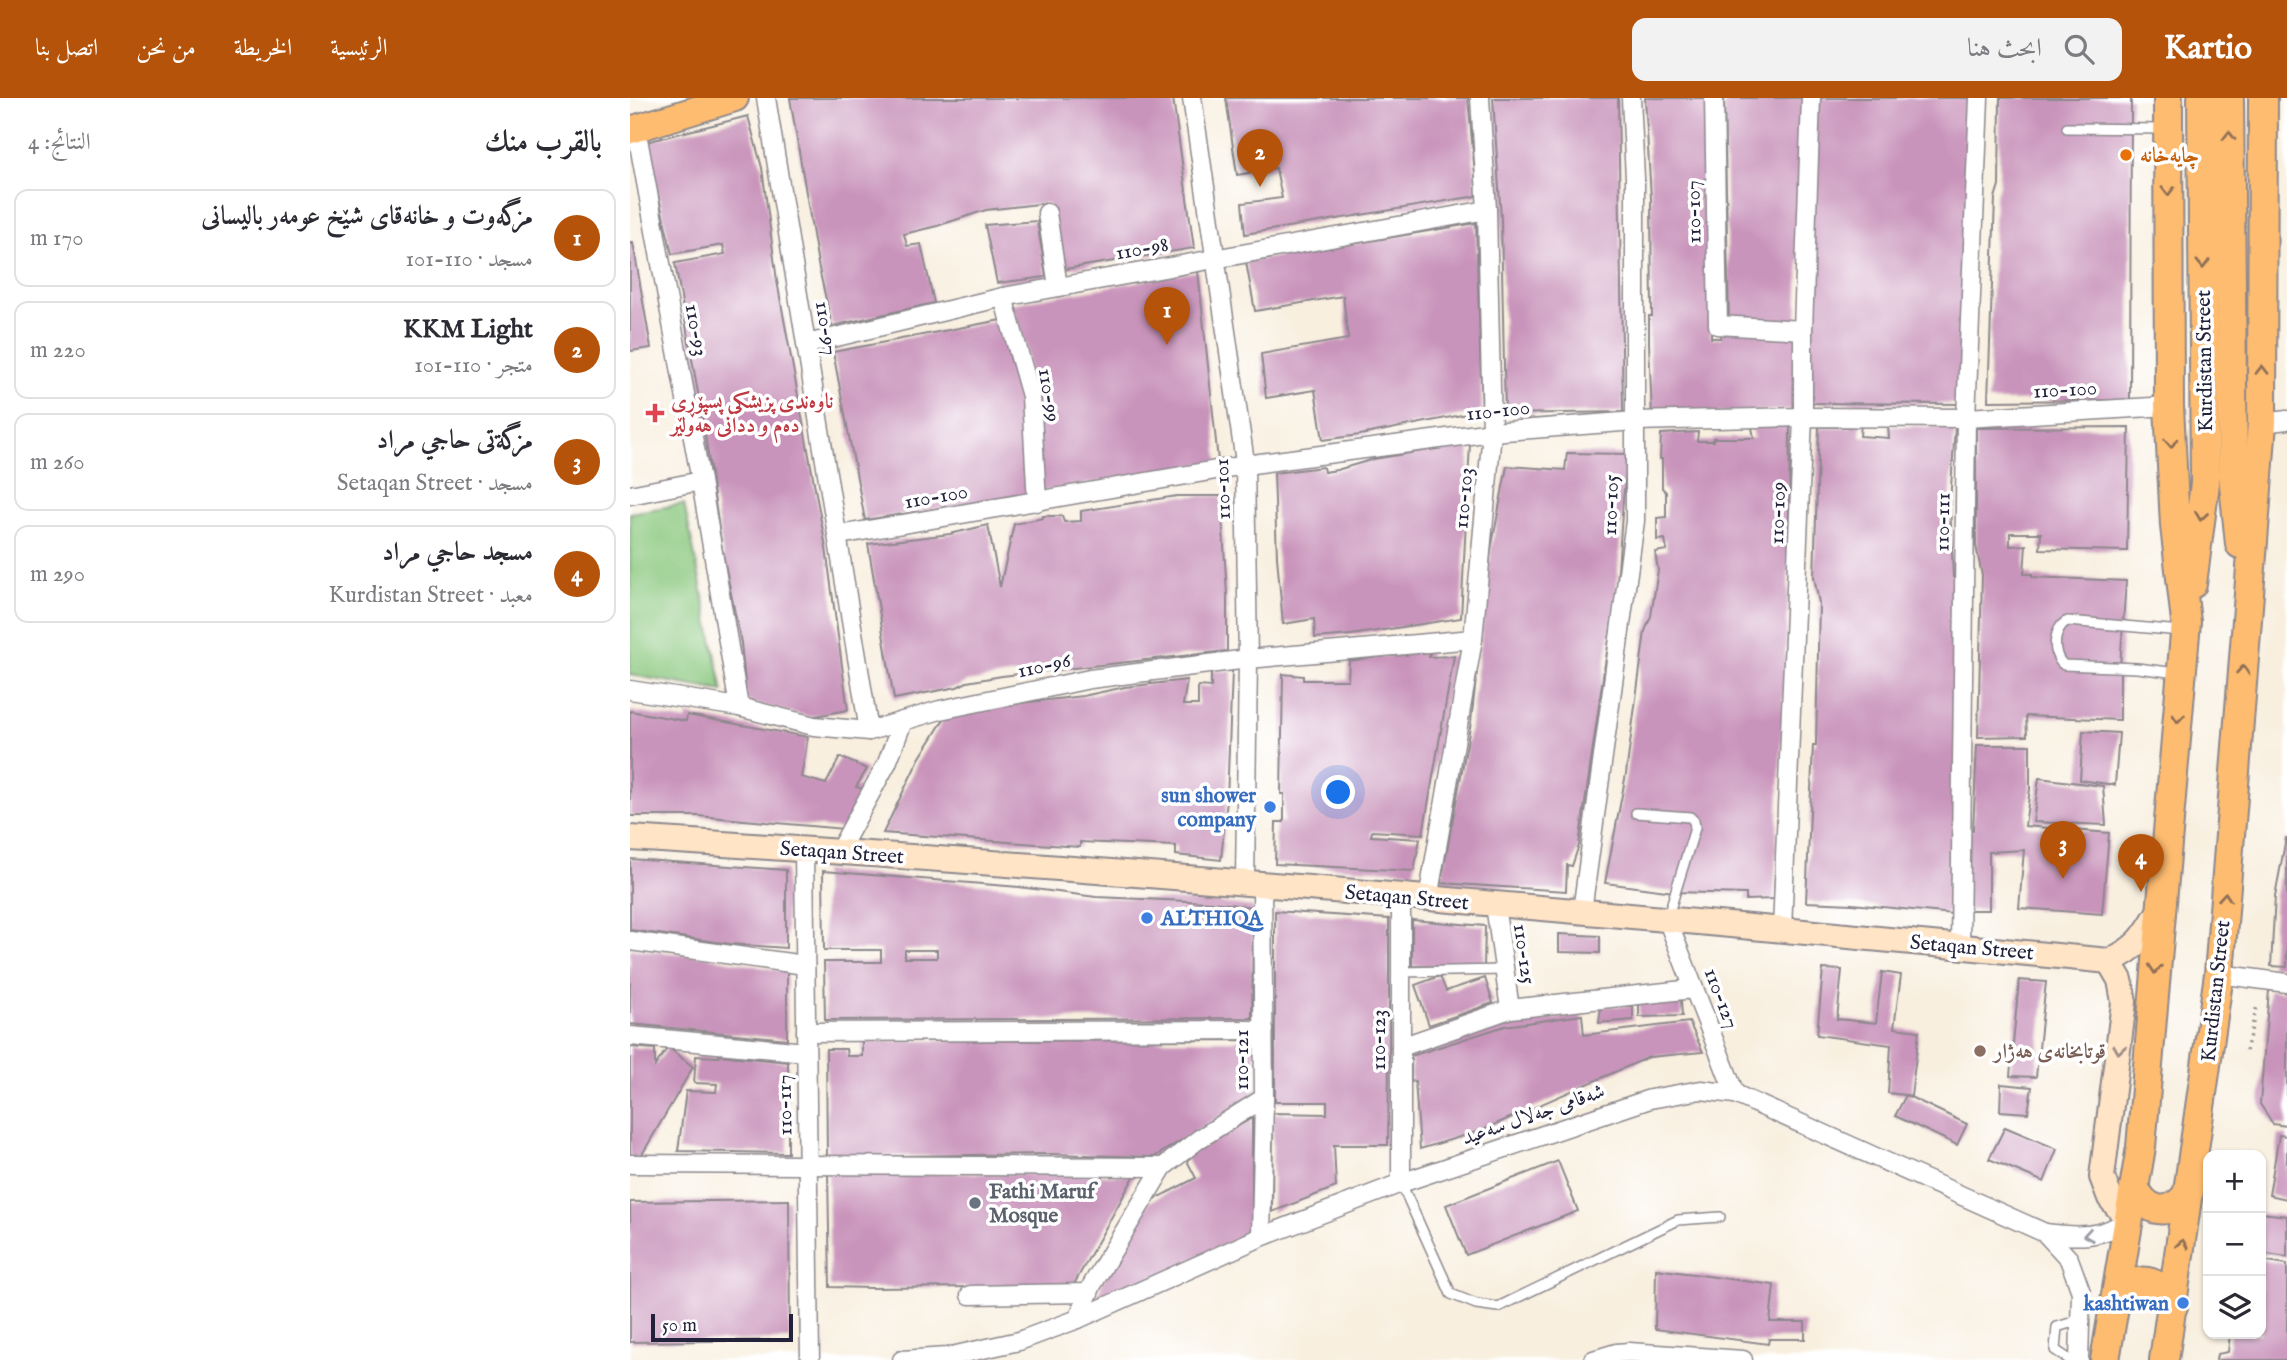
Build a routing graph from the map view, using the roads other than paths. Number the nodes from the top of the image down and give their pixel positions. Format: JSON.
{"nodes":[{"id":1,"x":735,"y":98,"type":"edge"},
{"id":2,"x":766,"y":98,"type":"edge"},
{"id":3,"x":1192,"y":98,"type":"edge"},
{"id":4,"x":1480,"y":98,"type":"edge"},
{"id":5,"x":1631,"y":98,"type":"edge"},
{"id":6,"x":1714,"y":98,"type":"edge"},
{"id":7,"x":1811,"y":98,"type":"edge"},
{"id":8,"x":1979,"y":98,"type":"edge"},
{"id":9,"x":2168,"y":98,"type":"edge"},
{"id":10,"x":2202,"y":98,"type":"edge"},
{"id":11,"x":2229,"y":98,"type":"edge"},
{"id":12,"x":2263,"y":98,"type":"edge"},
{"id":13,"x":2067,"y":128,"type":"dead end"},
{"id":14,"x":633,"y":129,"type":"edge"},
{"id":15,"x":2168,"y":129,"type":"junction"},
{"id":16,"x":1488,"y":210,"type":"junction"},
{"id":17,"x":1047,"y":213,"type":"dead end"},
{"id":18,"x":1216,"y":258,"type":"junction"},
{"id":19,"x":1058,"y":287,"type":"junction"},
{"id":20,"x":1003,"y":297,"type":"junction"},
{"id":21,"x":1803,"y":330,"type":"junction"},
{"id":22,"x":807,"y":344,"type":"junction"},
{"id":23,"x":2169,"y":406,"type":"junction"},
{"id":24,"x":1803,"y":417,"type":"junction"},
{"id":25,"x":1966,"y":418,"type":"junction"},
{"id":26,"x":1635,"y":421,"type":"junction"},
{"id":27,"x":2275,"y":422,"type":"edge"},
{"id":28,"x":1492,"y":432,"type":"junction"},
{"id":29,"x":1245,"y":465,"type":"junction"},
{"id":30,"x":701,"y":481,"type":"junction"},
{"id":31,"x":630,"y":495,"type":"edge"},
{"id":32,"x":1037,"y":502,"type":"junction"},
{"id":33,"x":839,"y":535,"type":"junction"},
{"id":34,"x":2247,"y":620,"type":"junction"},
{"id":35,"x":2186,"y":626,"type":"junction"},
{"id":36,"x":1474,"y":639,"type":"junction"},
{"id":37,"x":1248,"y":659,"type":"junction"},
{"id":38,"x":2182,"y":674,"type":"junction"},
{"id":39,"x":630,"y":690,"type":"edge"},
{"id":40,"x":739,"y":707,"type":"junction"},
{"id":41,"x":903,"y":721,"type":"junction"},
{"id":42,"x":869,"y":731,"type":"junction"},
{"id":43,"x":1636,"y":813,"type":"dead end"},
{"id":44,"x":630,"y":838,"type":"edge"},
{"id":45,"x":804,"y":849,"type":"junction"},
{"id":46,"x":839,"y":851,"type":"junction"},
{"id":47,"x":1254,"y":883,"type":"junction"},
{"id":48,"x":1401,"y":896,"type":"junction"},
{"id":49,"x":1428,"y":899,"type":"junction"},
{"id":50,"x":1495,"y":905,"type":"junction"},
{"id":51,"x":2160,"y":910,"type":"junction"},
{"id":52,"x":1582,"y":911,"type":"junction"},
{"id":53,"x":1667,"y":919,"type":"junction"},
{"id":54,"x":1782,"y":930,"type":"junction"},
{"id":55,"x":630,"y":942,"type":"edge"},
{"id":56,"x":1959,"y":946,"type":"junction"},
{"id":57,"x":2109,"y":961,"type":"junction"},
{"id":58,"x":805,"y":965,"type":"junction"},
{"id":59,"x":1504,"y":970,"type":"junction"},
{"id":60,"x":1401,"y":972,"type":"junction"},
{"id":61,"x":2219,"y":974,"type":"junction"},
{"id":62,"x":2287,"y":983,"type":"edge"},
{"id":63,"x":1693,"y":989,"type":"junction"},
{"id":64,"x":1510,"y":1009,"type":"junction"},
{"id":65,"x":1264,"y":1030,"type":"junction"},
{"id":66,"x":806,"y":1032,"type":"junction"},
{"id":67,"x":630,"y":1036,"type":"edge"},
{"id":68,"x":1401,"y":1047,"type":"junction"},
{"id":69,"x":806,"y":1052,"type":"junction"},
{"id":70,"x":1735,"y":1094,"type":"junction"},
{"id":71,"x":1264,"y":1098,"type":"junction"},
{"id":72,"x":630,"y":1164,"type":"edge"},
{"id":73,"x":808,"y":1164,"type":"junction"},
{"id":74,"x":1163,"y":1167,"type":"junction"},
{"id":75,"x":1401,"y":1183,"type":"junction"},
{"id":76,"x":2134,"y":1187,"type":"junction"},
{"id":77,"x":2189,"y":1192,"type":"junction"},
{"id":78,"x":1720,"y":1217,"type":"dead end"},
{"id":79,"x":2128,"y":1219,"type":"junction"},
{"id":80,"x":2045,"y":1233,"type":"junction"},
{"id":81,"x":1261,"y":1237,"type":"junction"},
{"id":82,"x":1089,"y":1293,"type":"junction"},
{"id":83,"x":970,"y":1295,"type":"dead end"},
{"id":84,"x":2116,"y":1298,"type":"junction"},
{"id":85,"x":2173,"y":1306,"type":"junction"},
{"id":86,"x":1078,"y":1320,"type":"junction"},
{"id":87,"x":2080,"y":1320,"type":"junction"},
{"id":88,"x":1722,"y":1359,"type":"edge"},
{"id":89,"x":810,"y":1360,"type":"edge"},
{"id":90,"x":902,"y":1360,"type":"edge"},
{"id":91,"x":1593,"y":1360,"type":"edge"},
{"id":92,"x":1743,"y":1360,"type":"edge"},
{"id":93,"x":2070,"y":1360,"type":"edge"},
{"id":94,"x":2079,"y":1360,"type":"edge"},
{"id":95,"x":2105,"y":1360,"type":"edge"},
{"id":96,"x":2164,"y":1360,"type":"edge"}],
"edges":[{"from":1,"to":14,"type":"main road"},
{"from":2,"to":22,"type":"street","name":"110-97"},
{"from":3,"to":18,"type":"street","name":"110-101"},
{"from":4,"to":16,"type":"street","name":"110-103"},
{"from":5,"to":26,"type":"street","name":"110-105"},
{"from":6,"to":21,"type":"street","name":"110-107"},
{"from":7,"to":21,"type":"street","name":"110-109"},
{"from":8,"to":25,"type":"street","name":"110-111"},
{"from":9,"to":15,"type":"highway","name":"Kurdistan Street"},
{"from":10,"to":35,"type":"highway","name":"Kurdistan Street","one_way":true},
{"from":34,"to":11,"type":"highway","name":"Kurdistan Street","one_way":true},
{"from":27,"to":12,"type":"highway","name":"Kurdistan Street","one_way":true},
{"from":13,"to":15,"type":"lane"},
{"from":14,"to":30,"type":"street","name":"110-93"},
{"from":15,"to":23,"type":"highway","name":"Kurdistan Street","one_way":true},
{"from":16,"to":18,"type":"street","name":"110-98"},
{"from":16,"to":28,"type":"street","name":"110-103"},
{"from":17,"to":19,"type":"street"},
{"from":18,"to":19,"type":"street","name":"110-98"},
{"from":18,"to":29,"type":"street","name":"110-101"},
{"from":19,"to":20,"type":"street","name":"110-98"},
{"from":20,"to":22,"type":"street","name":"110-98"},
{"from":20,"to":32,"type":"street","name":"110-99"},
{"from":21,"to":24,"type":"street","name":"110-109"},
{"from":22,"to":33,"type":"street","name":"110-97"},
{"from":23,"to":25,"type":"street","name":"110-100"},
{"from":23,"to":35,"type":"highway","name":"Kurdistan Street","one_way":true},
{"from":24,"to":25,"type":"street","name":"110-100"},
{"from":24,"to":26,"type":"street","name":"110-100"},
{"from":24,"to":54,"type":"street","name":"110-109"},
{"from":25,"to":56,"type":"street","name":"110-111"},
{"from":26,"to":28,"type":"street","name":"110-100"},
{"from":26,"to":52,"type":"street","name":"110-105"},
{"from":27,"to":34,"type":"highway","name":"Kurdistan Street"},
{"from":28,"to":29,"type":"street","name":"110-100"},
{"from":28,"to":36,"type":"street","name":"110-103"},
{"from":29,"to":32,"type":"street","name":"110-100"},
{"from":29,"to":37,"type":"street","name":"110-101"},
{"from":30,"to":31,"type":"street"},
{"from":30,"to":40,"type":"street","name":"110-93"},
{"from":32,"to":33,"type":"street","name":"110-100"},
{"from":33,"to":42,"type":"street","name":"110-97"},
{"from":61,"to":34,"type":"highway","name":"Kurdistan Street","one_way":true},
{"from":35,"to":38,"type":"highway","name":"Kurdistan Street"},
{"from":35,"to":38,"type":"lane"},
{"from":36,"to":37,"type":"street","name":"110-96"},
{"from":36,"to":49,"type":"street","name":"110-103"},
{"from":37,"to":41,"type":"street","name":"110-96"},
{"from":37,"to":47,"type":"street","name":"110-101"},
{"from":38,"to":51,"type":"highway","name":"Kurdistan Street","one_way":true},
{"from":39,"to":40,"type":"street","name":"110-96"},
{"from":40,"to":42,"type":"street","name":"110-96"},
{"from":41,"to":42,"type":"street","name":"110-96"},
{"from":41,"to":46,"type":"street"},
{"from":43,"to":53,"type":"lane"},
{"from":44,"to":45,"type":"main road","name":"Setaqan Street"},
{"from":45,"to":46,"type":"main road","name":"Setaqan Street"},
{"from":45,"to":58,"type":"street","name":"110-117"},
{"from":46,"to":47,"type":"main road","name":"Setaqan Street"},
{"from":47,"to":48,"type":"main road","name":"Setaqan Street"},
{"from":47,"to":65,"type":"street","name":"110-121"},
{"from":48,"to":49,"type":"main road","name":"Setaqan Street"},
{"from":48,"to":60,"type":"street","name":"110-123"},
{"from":49,"to":50,"type":"main road","name":"Setaqan Street"},
{"from":50,"to":52,"type":"main road","name":"Setaqan Street"},
{"from":50,"to":59,"type":"street","name":"110-125"},
{"from":51,"to":57,"type":"main road"},
{"from":51,"to":76,"type":"highway","name":"Kurdistan Street","one_way":true},
{"from":52,"to":53,"type":"main road","name":"Setaqan Street"},
{"from":53,"to":54,"type":"main road","name":"Setaqan Street"},
{"from":53,"to":63,"type":"street","name":"110-127"},
{"from":54,"to":56,"type":"main road","name":"Setaqan Street"},
{"from":55,"to":58,"type":"street"},
{"from":56,"to":57,"type":"main road","name":"Setaqan Street"},
{"from":57,"to":79,"type":"main road","one_way":true},
{"from":58,"to":66,"type":"street","name":"110-117"},
{"from":59,"to":60,"type":"lane"},
{"from":59,"to":64,"type":"street","name":"110-125"},
{"from":60,"to":68,"type":"street","name":"110-123"},
{"from":61,"to":62,"type":"street"},
{"from":61,"to":77,"type":"highway","name":"Kurdistan Street"},
{"from":63,"to":64,"type":"street"},
{"from":63,"to":70,"type":"street","name":"110-127"},
{"from":64,"to":68,"type":"street"},
{"from":65,"to":66,"type":"street"},
{"from":65,"to":71,"type":"street","name":"110-121"},
{"from":66,"to":69,"type":"street","name":"110-117"},
{"from":67,"to":69,"type":"street"},
{"from":68,"to":75,"type":"street","name":"110-123"},
{"from":69,"to":73,"type":"street","name":"110-117"},
{"from":70,"to":75,"type":"street","name":"شەقامی جەلال سەعید"},
{"from":70,"to":80,"type":"street","name":"شەقامی جەلال سەعید"},
{"from":71,"to":74,"type":"street"},
{"from":71,"to":81,"type":"street","name":"110-121"},
{"from":72,"to":73,"type":"street"},
{"from":73,"to":74,"type":"street"},
{"from":73,"to":89,"type":"street","name":"110-117"},
{"from":74,"to":82,"type":"street"},
{"from":75,"to":78,"type":"lane"},
{"from":75,"to":81,"type":"street","name":"شەقامی جەلال سەعید"},
{"from":76,"to":77,"type":"highway"},
{"from":76,"to":79,"type":"highway","name":"Kurdistan Street"},
{"from":85,"to":77,"type":"highway","name":"Kurdistan Street","one_way":true},
{"from":79,"to":80,"type":"street","one_way":true},
{"from":79,"to":84,"type":"highway","name":"Kurdistan Street"},
{"from":80,"to":87,"type":"street","name":"شەقامی جەلال سەعید"},
{"from":81,"to":86,"type":"street","name":"شەقامی جەلال سەعید"},
{"from":82,"to":83,"type":"street"},
{"from":82,"to":86,"type":"street"},
{"from":84,"to":85,"type":"highway"},
{"from":84,"to":95,"type":"highway","name":"Kurdistan Street"},
{"from":85,"to":96,"type":"highway","name":"Kurdistan Street"},
{"from":86,"to":90,"type":"street","name":"شەقامی جەلال سەعید"},
{"from":87,"to":93,"type":"lane"},
{"from":87,"to":94,"type":"street","name":"شەقامی جەلال سەعید"},
{"from":88,"to":91,"type":"street"},
{"from":88,"to":92,"type":"street"}]}
